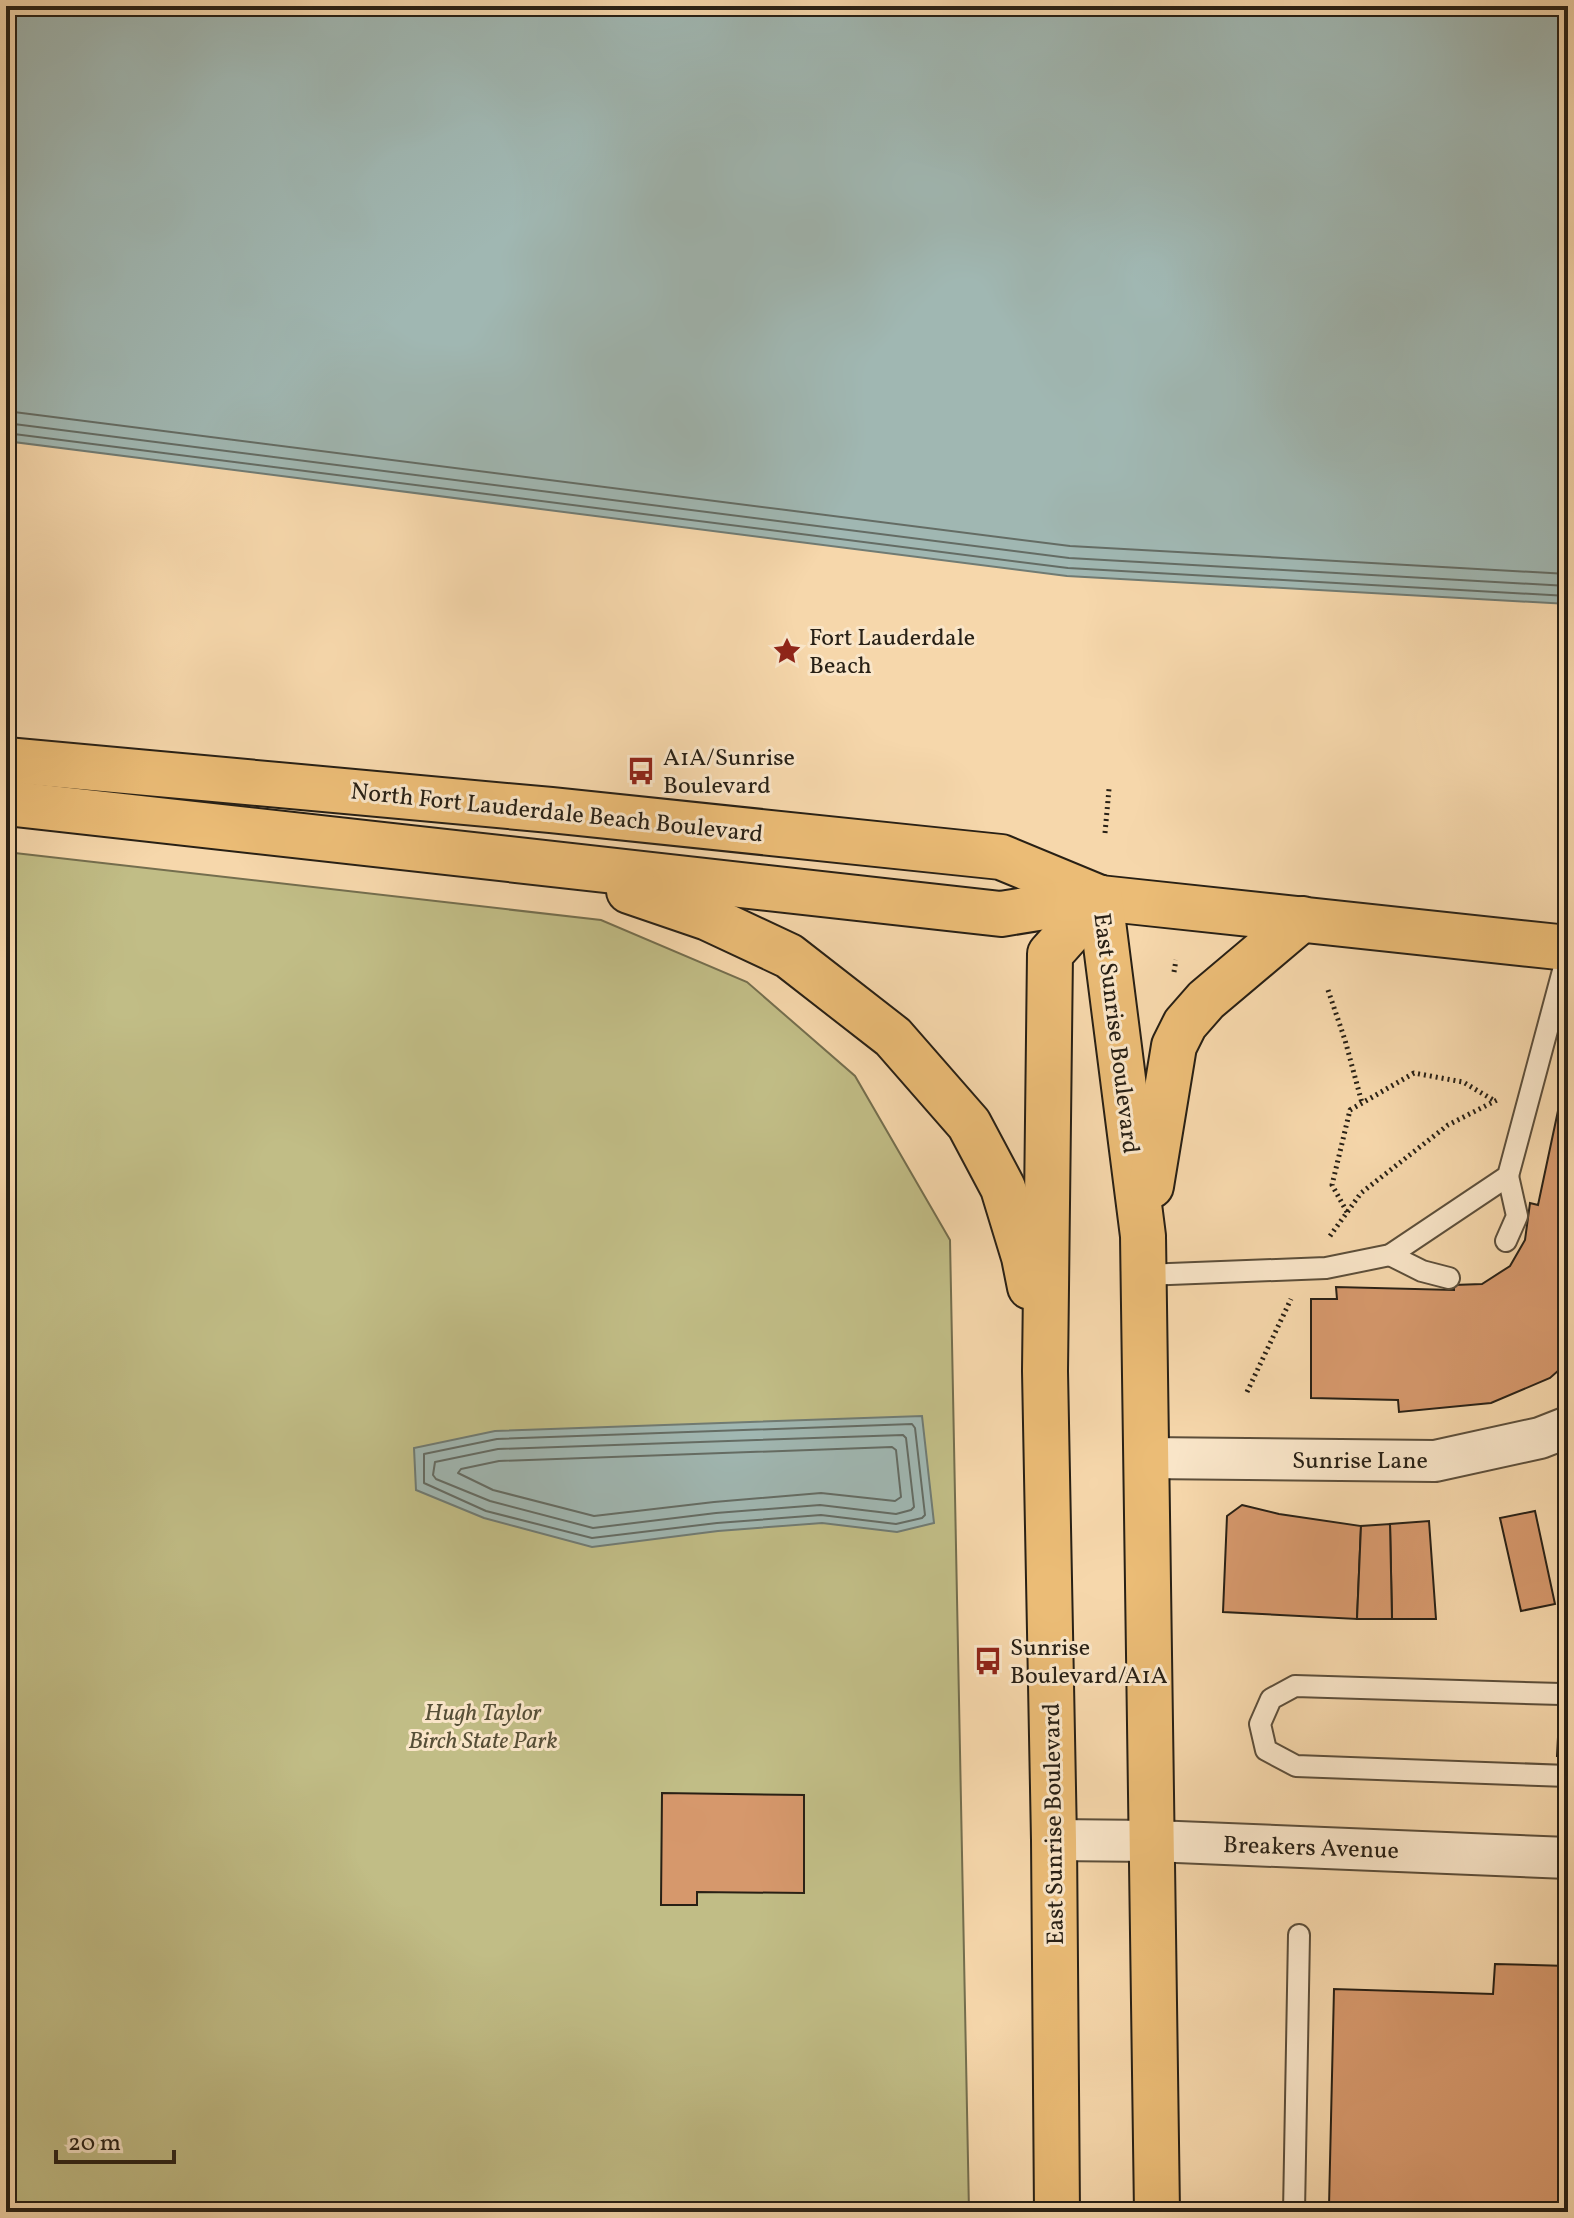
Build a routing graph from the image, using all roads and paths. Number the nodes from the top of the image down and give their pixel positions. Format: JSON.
{"nodes":[{"id":1,"x":6,"y":760,"type":"edge"},
{"id":2,"x":1109,"y":789,"type":"dead end"},
{"id":3,"x":6,"y":803,"type":"edge"},
{"id":4,"x":1105,"y":833,"type":"dead end"},
{"id":5,"x":551,"y":865,"type":"junction"},
{"id":6,"x":1100,"y":898,"type":"junction"},
{"id":7,"x":1302,"y":919,"type":"junction"},
{"id":8,"x":1568,"y":950,"type":"edge"},
{"id":9,"x":1163,"y":977,"type":"dead end"},
{"id":10,"x":1178,"y":978,"type":"dead end"},
{"id":11,"x":1328,"y":990,"type":"dead end"},
{"id":12,"x":1535,"y":1082,"type":"junction"},
{"id":13,"x":1495,"y":1101,"type":"junction"},
{"id":14,"x":1362,"y":1103,"type":"junction"},
{"id":15,"x":1508,"y":1176,"type":"junction"},
{"id":16,"x":1347,"y":1212,"type":"junction"},
{"id":17,"x":1506,"y":1241,"type":"dead end"},
{"id":18,"x":1144,"y":1255,"type":"junction"},
{"id":19,"x":1390,"y":1255,"type":"junction"},
{"id":20,"x":1306,"y":1269,"type":"junction"},
{"id":21,"x":1449,"y":1278,"type":"dead end"},
{"id":22,"x":1045,"y":1371,"type":"junction"},
{"id":23,"x":1247,"y":1392,"type":"dead end"},
{"id":24,"x":1568,"y":1427,"type":"edge"},
{"id":25,"x":1147,"y":1458,"type":"junction"},
{"id":26,"x":1561,"y":1694,"type":"dead end"},
{"id":27,"x":1568,"y":1776,"type":"edge"},
{"id":28,"x":1054,"y":1840,"type":"junction"},
{"id":29,"x":1153,"y":1841,"type":"junction"},
{"id":30,"x":1568,"y":1858,"type":"edge"},
{"id":31,"x":1299,"y":1935,"type":"dead end"},
{"id":32,"x":1057,"y":2212,"type":"edge"},
{"id":33,"x":1157,"y":2212,"type":"edge"},
{"id":34,"x":1294,"y":2212,"type":"edge"}],
"edges":[{"from":1,"to":6,"type":"main road","name":"North Fort Lauderdale Beach Boulevard"},
{"from":2,"to":4,"type":"path"},
{"from":3,"to":5,"type":"main road","name":"North Fort Lauderdale Beach Boulevard"},
{"from":5,"to":6,"type":"main road","name":"North Fort Lauderdale Beach Boulevard"},
{"from":5,"to":22,"type":"main road"},
{"from":6,"to":7,"type":"main road","name":"North Fort Lauderdale Beach Boulevard"},
{"from":6,"to":18,"type":"main road","name":"East Sunrise Boulevard"},
{"from":6,"to":22,"type":"main road","name":"East Sunrise Boulevard"},
{"from":7,"to":8,"type":"main road","name":"North Fort Lauderdale Beach Boulevard"},
{"from":7,"to":18,"type":"main road"},
{"from":8,"to":12,"type":"lane"},
{"from":9,"to":10,"type":"path"},
{"from":11,"to":14,"type":"path"},
{"from":12,"to":13,"type":"path"},
{"from":12,"to":15,"type":"lane"},
{"from":13,"to":14,"type":"path"},
{"from":13,"to":16,"type":"path"},
{"from":14,"to":16,"type":"path"},
{"from":15,"to":17,"type":"lane"},
{"from":15,"to":19,"type":"lane"},
{"from":16,"to":20,"type":"path"},
{"from":18,"to":20,"type":"lane"},
{"from":18,"to":25,"type":"main road","name":"East Sunrise Boulevard"},
{"from":19,"to":20,"type":"lane"},
{"from":19,"to":21,"type":"lane"},
{"from":20,"to":23,"type":"path"},
{"from":22,"to":28,"type":"main road","name":"East Sunrise Boulevard"},
{"from":24,"to":25,"type":"street","name":"Sunrise Lane"},
{"from":25,"to":29,"type":"main road","name":"East Sunrise Boulevard"},
{"from":26,"to":27,"type":"lane"},
{"from":28,"to":29,"type":"street","name":"Breakers Avenue"},
{"from":28,"to":32,"type":"main road","name":"East Sunrise Boulevard"},
{"from":29,"to":30,"type":"street","name":"Breakers Avenue"},
{"from":29,"to":33,"type":"main road","name":"East Sunrise Boulevard"},
{"from":31,"to":34,"type":"lane"}]}
